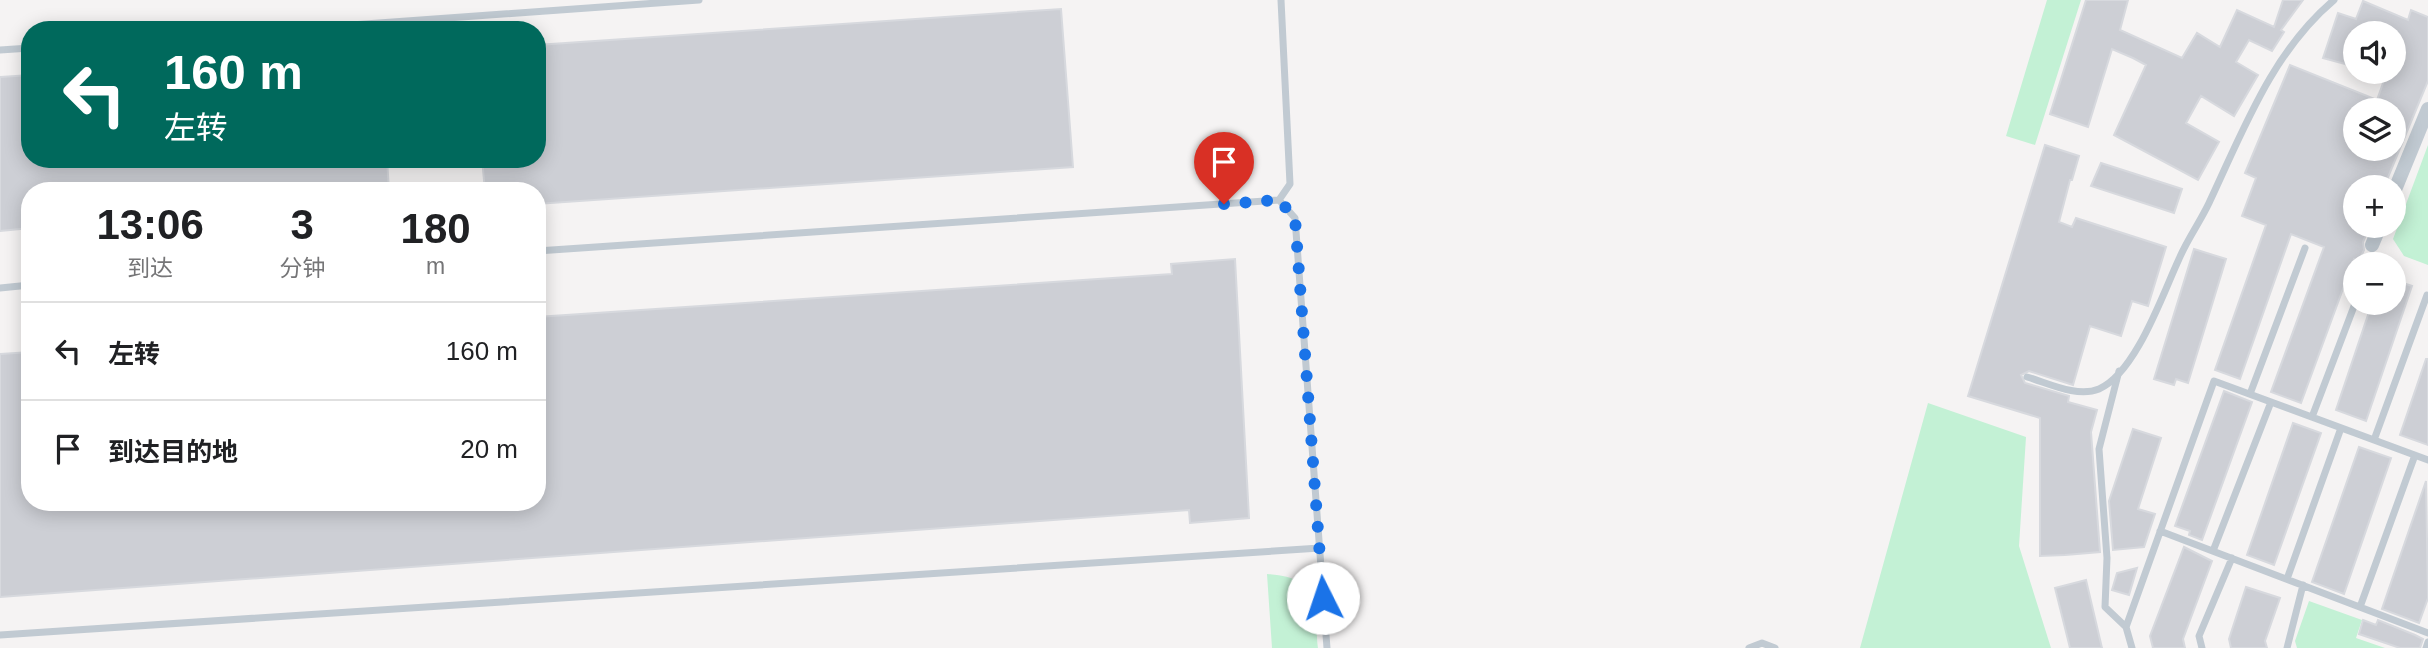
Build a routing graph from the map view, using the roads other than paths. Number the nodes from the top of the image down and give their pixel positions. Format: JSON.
{"nodes":[{"id":1,"x":699,"y":0,"type":"edge"},
{"id":2,"x":1281,"y":0,"type":"edge"},
{"id":3,"x":2334,"y":0,"type":"edge"},
{"id":4,"x":407,"y":21,"type":"edge"},
{"id":5,"x":21,"y":49,"type":"edge"},
{"id":6,"x":0,"y":50,"type":"edge"},
{"id":7,"x":2428,"y":109,"type":"edge"},
{"id":8,"x":2401,"y":175,"type":"edge"},
{"id":9,"x":1279,"y":200,"type":"junction"},
{"id":10,"x":2375,"y":238,"type":"edge"},
{"id":11,"x":2372,"y":245,"type":"dead end"},
{"id":12,"x":2305,"y":248,"type":"dead end"},
{"id":13,"x":546,"y":250,"type":"edge"},
{"id":14,"x":21,"y":286,"type":"edge"},
{"id":15,"x":0,"y":288,"type":"edge"},
{"id":16,"x":2427,"y":295,"type":"edge"},
{"id":17,"x":2351,"y":315,"type":"edge"},
{"id":18,"x":2119,"y":370,"type":"junction"},
{"id":19,"x":2026,"y":377,"type":"dead end"},
{"id":20,"x":2250,"y":394,"type":"junction"},
{"id":21,"x":2272,"y":402,"type":"junction"},
{"id":22,"x":2312,"y":417,"type":"junction"},
{"id":23,"x":2341,"y":428,"type":"junction"},
{"id":24,"x":2374,"y":440,"type":"junction"},
{"id":25,"x":2415,"y":455,"type":"junction"},
{"id":26,"x":2428,"y":460,"type":"edge"},
{"id":27,"x":2160,"y":531,"type":"junction"},
{"id":28,"x":1320,"y":548,"type":"junction"},
{"id":29,"x":2213,"y":551,"type":"junction"},
{"id":30,"x":2232,"y":558,"type":"junction"},
{"id":31,"x":2287,"y":579,"type":"junction"},
{"id":32,"x":2303,"y":585,"type":"junction"},
{"id":33,"x":2360,"y":607,"type":"junction"},
{"id":34,"x":2126,"y":627,"type":"junction"},
{"id":35,"x":2428,"y":633,"type":"edge"},
{"id":36,"x":0,"y":635,"type":"edge"},
{"id":37,"x":2428,"y":642,"type":"edge"},
{"id":38,"x":1327,"y":648,"type":"edge"},
{"id":39,"x":1749,"y":648,"type":"edge"},
{"id":40,"x":1775,"y":648,"type":"edge"},
{"id":41,"x":2132,"y":648,"type":"edge"},
{"id":42,"x":2202,"y":648,"type":"edge"},
{"id":43,"x":2287,"y":648,"type":"edge"},
{"id":44,"x":2426,"y":648,"type":"edge"}],
"edges":[{"from":1,"to":4,"type":"lane"},
{"from":2,"to":9,"type":"lane"},
{"from":3,"to":18,"type":"lane"},
{"from":5,"to":6,"type":"lane"},
{"from":7,"to":8,"type":"street"},
{"from":9,"to":13,"type":"lane"},
{"from":9,"to":28,"type":"lane"},
{"from":10,"to":11,"type":"street"},
{"from":12,"to":20,"type":"lane"},
{"from":14,"to":15,"type":"lane"},
{"from":16,"to":24,"type":"lane"},
{"from":17,"to":22,"type":"lane"},
{"from":18,"to":19,"type":"lane"},
{"from":18,"to":34,"type":"lane"},
{"from":20,"to":21,"type":"lane"},
{"from":20,"to":27,"type":"lane"},
{"from":21,"to":22,"type":"lane"},
{"from":21,"to":29,"type":"lane"},
{"from":22,"to":23,"type":"lane"},
{"from":23,"to":24,"type":"lane"},
{"from":23,"to":31,"type":"lane"},
{"from":24,"to":25,"type":"lane"},
{"from":25,"to":26,"type":"lane"},
{"from":25,"to":33,"type":"lane"},
{"from":27,"to":29,"type":"lane"},
{"from":27,"to":34,"type":"lane"},
{"from":28,"to":36,"type":"lane"},
{"from":28,"to":38,"type":"lane"},
{"from":29,"to":30,"type":"lane"},
{"from":30,"to":31,"type":"lane"},
{"from":30,"to":42,"type":"lane"},
{"from":31,"to":32,"type":"lane"},
{"from":32,"to":33,"type":"lane"},
{"from":32,"to":43,"type":"lane"},
{"from":33,"to":35,"type":"lane"},
{"from":34,"to":41,"type":"lane"},
{"from":37,"to":44,"type":"lane"},
{"from":39,"to":40,"type":"lane"}]}
